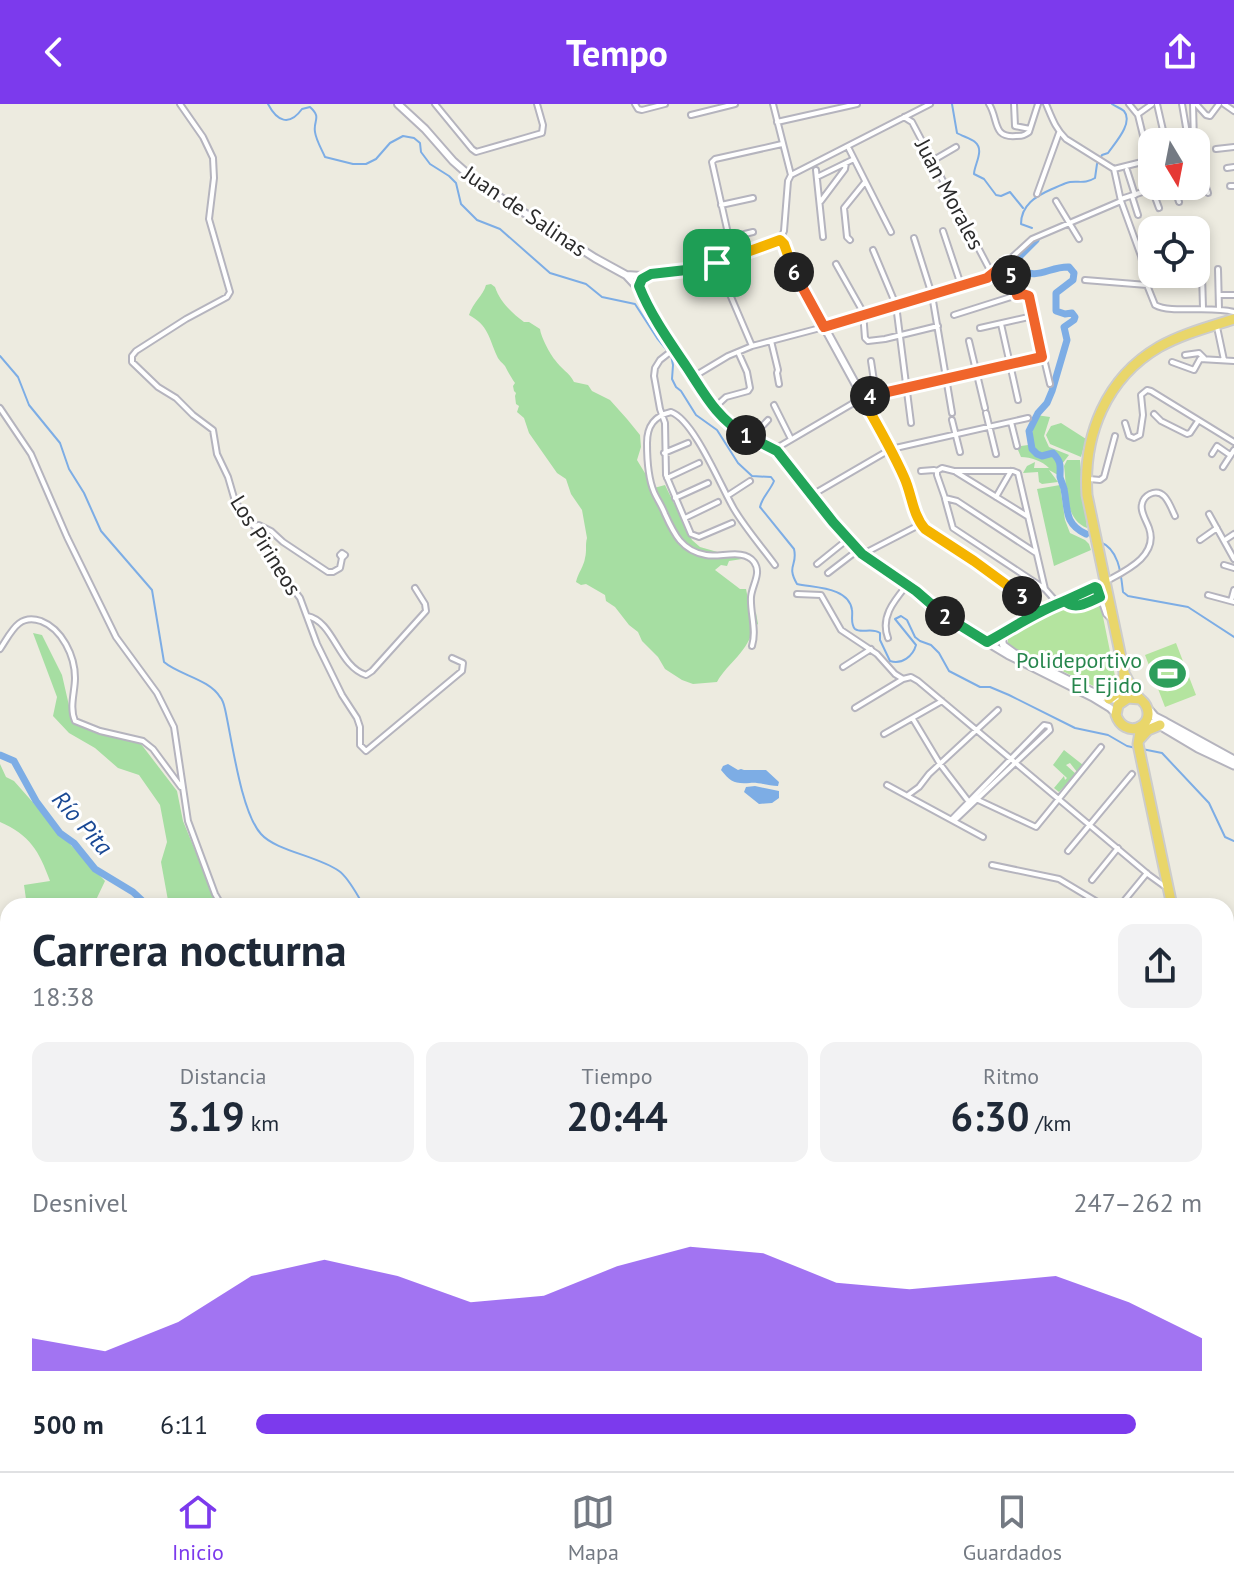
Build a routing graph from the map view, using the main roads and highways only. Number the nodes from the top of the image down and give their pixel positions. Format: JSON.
{"nodes":[{"id":1,"x":1234,"y":319,"type":"edge"},
{"id":2,"x":1124,"y":672,"type":"junction"},
{"id":3,"x":1125,"y":687,"type":"junction"},
{"id":4,"x":1109,"y":699,"type":"road end"},
{"id":5,"x":1140,"y":699,"type":"junction"},
{"id":6,"x":1122,"y":701,"type":"junction"},
{"id":7,"x":1147,"y":708,"type":"junction"},
{"id":8,"x":1142,"y":725,"type":"junction"},
{"id":9,"x":1160,"y":725,"type":"junction"},
{"id":10,"x":1122,"y":726,"type":"junction"},
{"id":11,"x":1139,"y":743,"type":"junction"},
{"id":12,"x":1234,"y":762,"type":"edge"},
{"id":13,"x":1171,"y":898,"type":"edge"}],
"edges":[{"from":1,"to":2,"type":"highway"},
{"from":2,"to":3,"type":"highway"},
{"from":2,"to":5,"type":"highway"},
{"from":3,"to":4,"type":"highway"},
{"from":3,"to":6,"type":"highway"},
{"from":5,"to":6,"type":"highway"},
{"from":5,"to":7,"type":"highway"},
{"from":6,"to":10,"type":"highway"},
{"from":7,"to":8,"type":"highway"},
{"from":7,"to":12,"type":"main road"},
{"from":8,"to":9,"type":"main road"},
{"from":8,"to":10,"type":"highway"},
{"from":8,"to":11,"type":"highway"},
{"from":9,"to":11,"type":"highway"},
{"from":9,"to":12,"type":"main road"},
{"from":10,"to":11,"type":"highway"},
{"from":11,"to":13,"type":"highway"}]}
